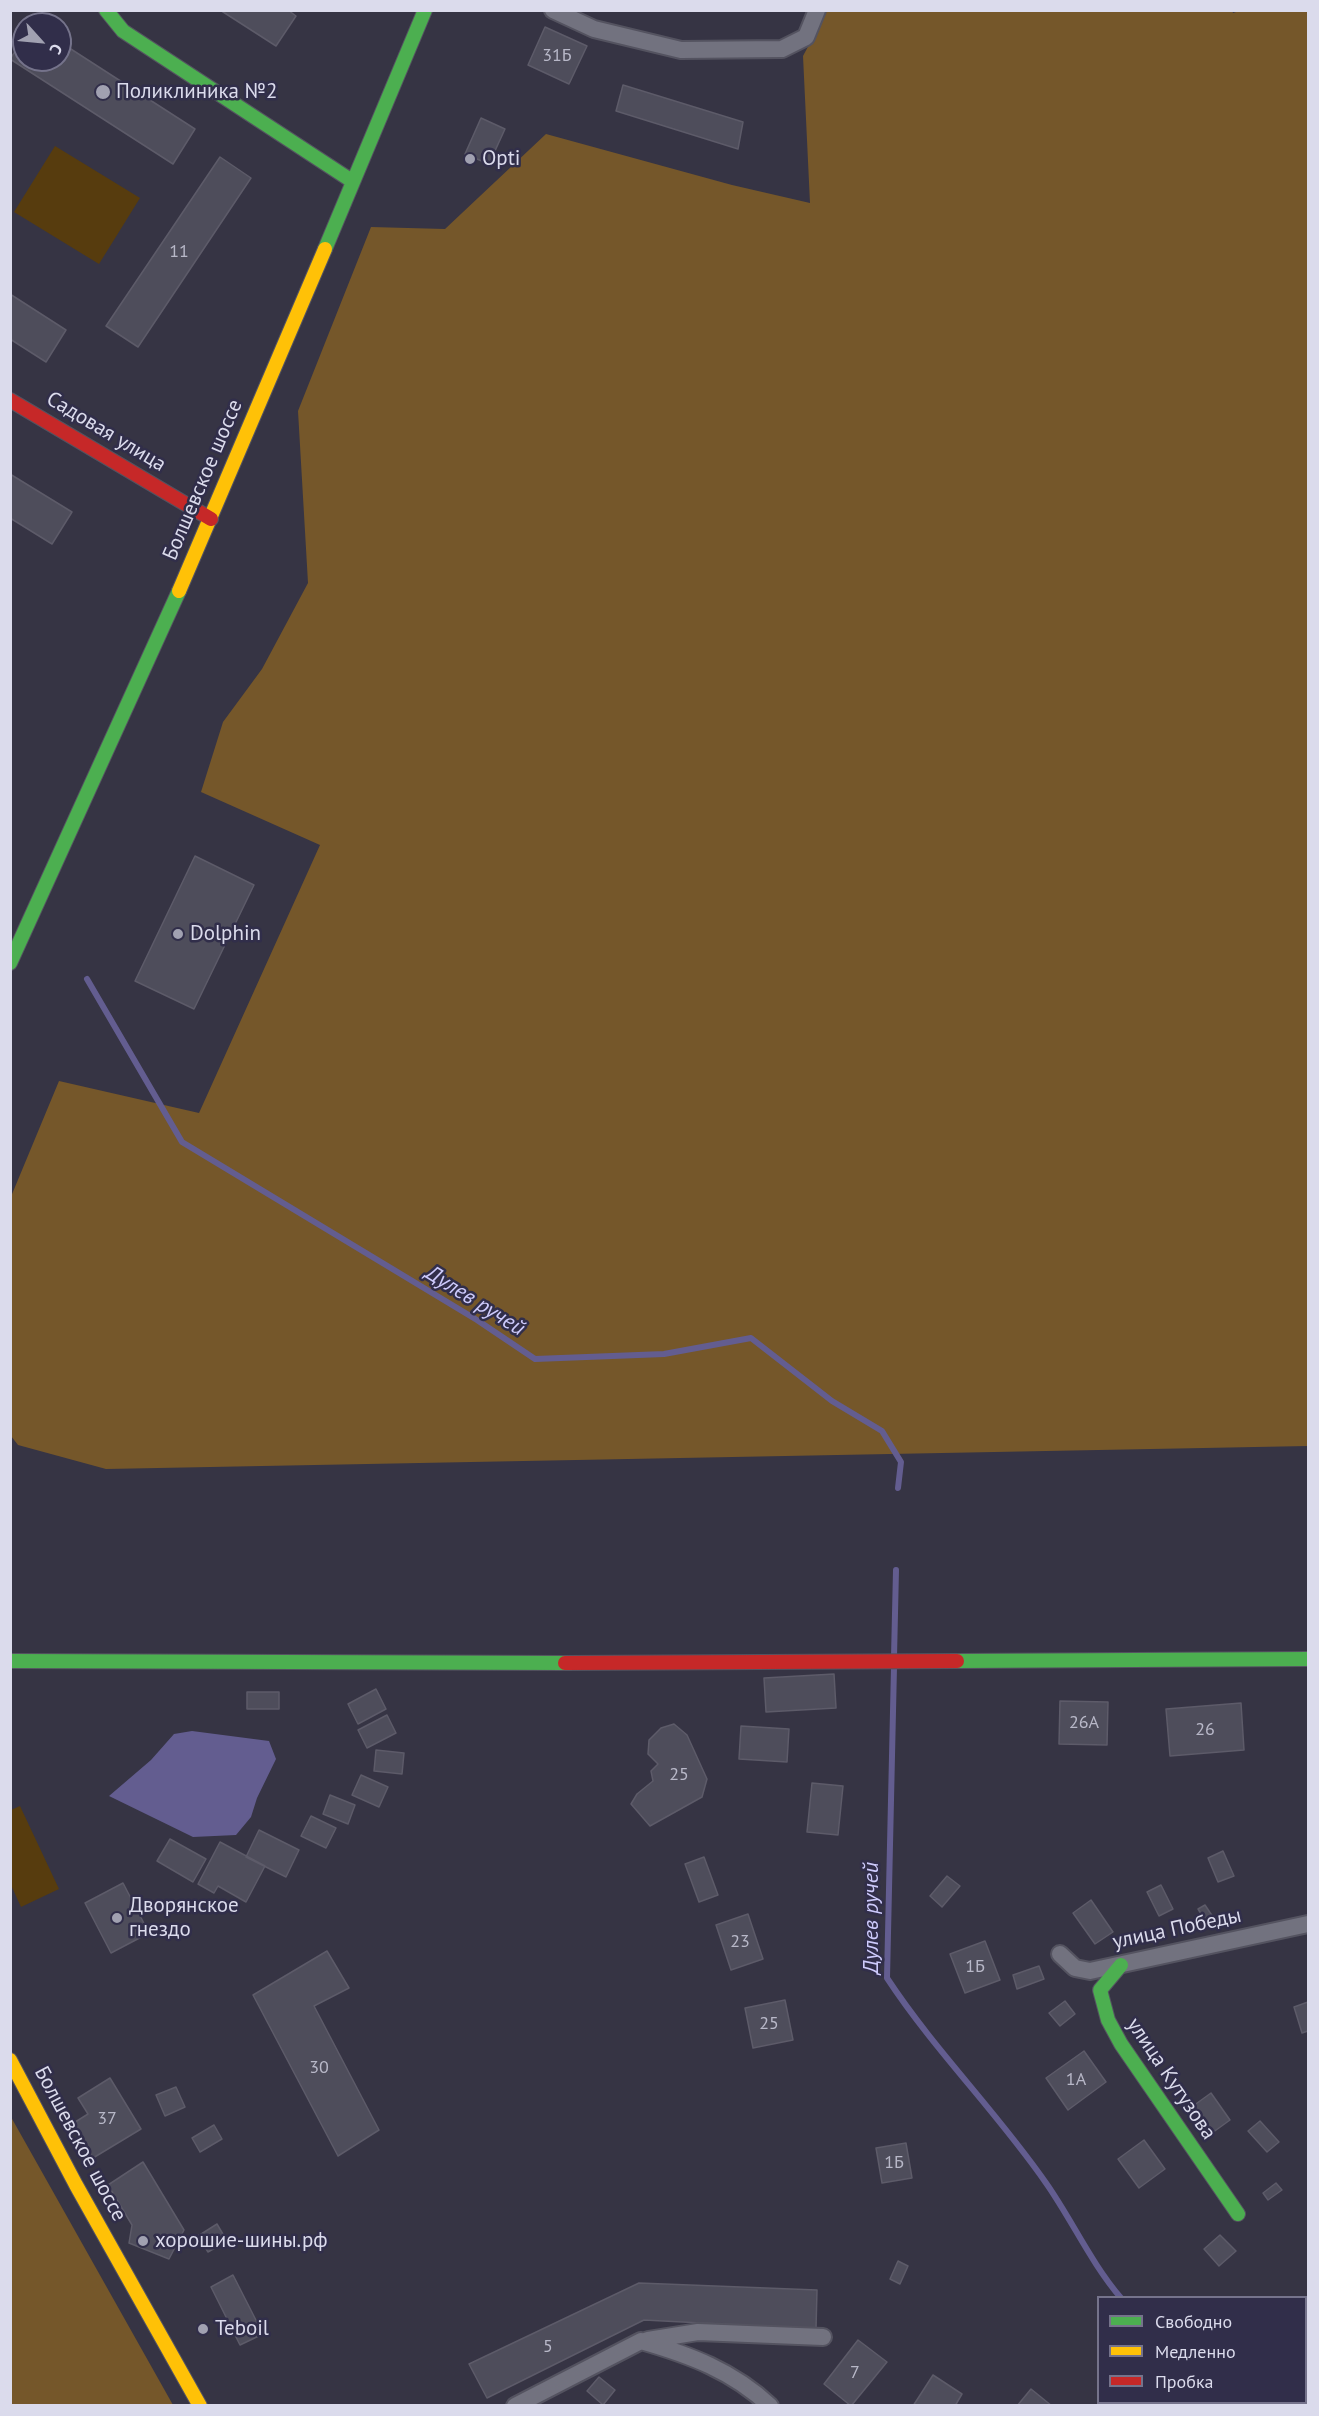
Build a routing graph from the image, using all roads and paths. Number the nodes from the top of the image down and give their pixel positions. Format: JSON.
{"nodes":[{"id":1,"x":106,"y":10,"type":"edge"},
{"id":2,"x":425,"y":10,"type":"edge"},
{"id":3,"x":553,"y":10,"type":"edge"},
{"id":4,"x":817,"y":10,"type":"edge"},
{"id":5,"x":352,"y":181,"type":"junction"},
{"id":6,"x":10,"y":400,"type":"edge"},
{"id":7,"x":211,"y":519,"type":"junction"},
{"id":8,"x":17,"y":932,"type":"edge"},
{"id":9,"x":10,"y":963,"type":"edge"},
{"id":10,"x":1308,"y":1659,"type":"edge"},
{"id":11,"x":10,"y":1661,"type":"edge"},
{"id":12,"x":1308,"y":1924,"type":"edge"},
{"id":13,"x":1060,"y":1954,"type":"dead end"},
{"id":14,"x":1121,"y":1965,"type":"junction"},
{"id":15,"x":10,"y":2060,"type":"edge"},
{"id":16,"x":1238,"y":2214,"type":"dead end"},
{"id":17,"x":822,"y":2337,"type":"dead end"},
{"id":18,"x":641,"y":2341,"type":"junction"},
{"id":19,"x":200,"y":2406,"type":"edge"},
{"id":20,"x":515,"y":2406,"type":"edge"},
{"id":21,"x":770,"y":2406,"type":"edge"}],
"edges":[{"from":1,"to":5,"type":"street"},
{"from":2,"to":5,"type":"street","name":"Болшевское шоссе"},
{"from":3,"to":4,"type":"street"},
{"from":5,"to":7,"type":"street","name":"Болшевское шоссе"},
{"from":6,"to":7,"type":"street","name":"Садовая улица"},
{"from":7,"to":8,"type":"street","name":"Болшевское шоссе"},
{"from":8,"to":9,"type":"street","name":"Болшевское шоссе"},
{"from":10,"to":11,"type":"street"},
{"from":12,"to":14,"type":"street","name":"улица Победы"},
{"from":13,"to":14,"type":"street","name":"улица Победы"},
{"from":14,"to":16,"type":"street","name":"улица Кутузова"},
{"from":15,"to":19,"type":"street","name":"Болшевское шоссе"},
{"from":17,"to":18,"type":"street"},
{"from":18,"to":20,"type":"street"},
{"from":18,"to":21,"type":"street"}]}
